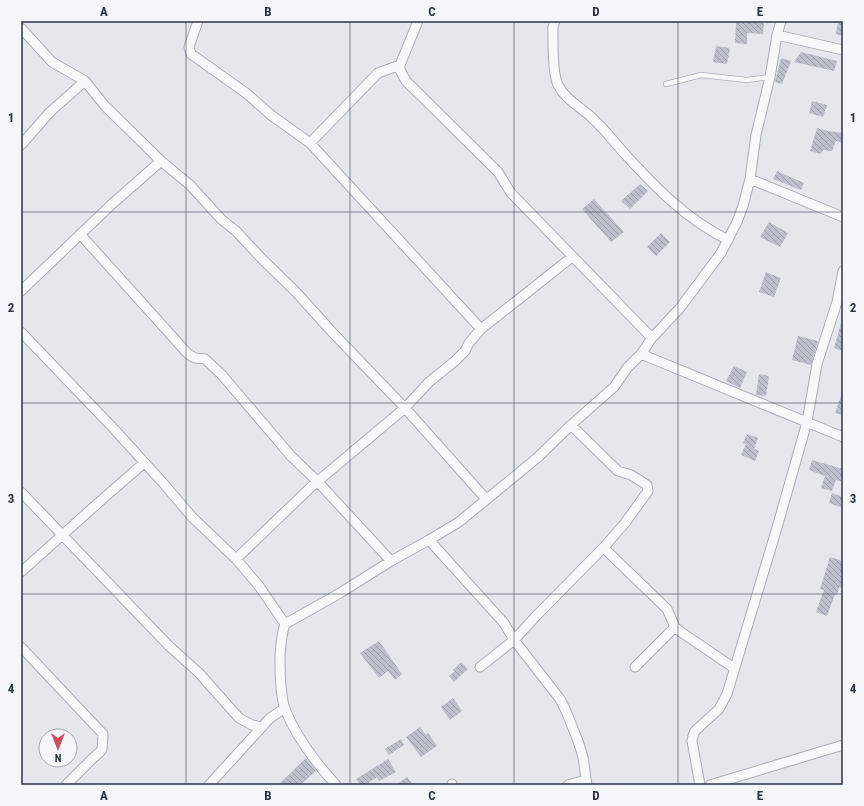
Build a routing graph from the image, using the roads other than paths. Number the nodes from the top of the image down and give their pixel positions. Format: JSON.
{"nodes":[{"id":1,"x":198,"y":21,"type":"edge"},
{"id":2,"x":418,"y":21,"type":"edge"},
{"id":3,"x":554,"y":21,"type":"edge"},
{"id":4,"x":781,"y":21,"type":"edge"},
{"id":5,"x":21,"y":28,"type":"edge"},
{"id":6,"x":777,"y":35,"type":"junction"},
{"id":7,"x":843,"y":50,"type":"edge"},
{"id":8,"x":400,"y":65,"type":"junction"},
{"id":9,"x":770,"y":77,"type":"junction"},
{"id":10,"x":85,"y":81,"type":"junction"},
{"id":11,"x":666,"y":84,"type":"dead end"},
{"id":12,"x":310,"y":143,"type":"junction"},
{"id":13,"x":21,"y":145,"type":"edge"},
{"id":14,"x":161,"y":161,"type":"junction"},
{"id":15,"x":750,"y":179,"type":"junction"},
{"id":16,"x":843,"y":217,"type":"edge"},
{"id":17,"x":80,"y":234,"type":"junction"},
{"id":18,"x":728,"y":240,"type":"junction"},
{"id":19,"x":572,"y":257,"type":"junction"},
{"id":20,"x":843,"y":271,"type":"edge"},
{"id":21,"x":21,"y":291,"type":"edge"},
{"id":22,"x":481,"y":329,"type":"junction"},
{"id":23,"x":21,"y":332,"type":"edge"},
{"id":24,"x":652,"y":338,"type":"junction"},
{"id":25,"x":641,"y":354,"type":"junction"},
{"id":26,"x":405,"y":408,"type":"junction"},
{"id":27,"x":807,"y":422,"type":"junction"},
{"id":28,"x":571,"y":425,"type":"junction"},
{"id":29,"x":843,"y":437,"type":"edge"},
{"id":30,"x":144,"y":463,"type":"junction"},
{"id":31,"x":318,"y":482,"type":"junction"},
{"id":32,"x":21,"y":492,"type":"edge"},
{"id":33,"x":486,"y":499,"type":"junction"},
{"id":34,"x":63,"y":536,"type":"junction"},
{"id":35,"x":429,"y":540,"type":"junction"},
{"id":36,"x":605,"y":546,"type":"junction"},
{"id":37,"x":236,"y":559,"type":"junction"},
{"id":38,"x":391,"y":561,"type":"junction"},
{"id":39,"x":21,"y":572,"type":"edge"},
{"id":40,"x":285,"y":624,"type":"junction"},
{"id":41,"x":675,"y":627,"type":"junction"},
{"id":42,"x":514,"y":640,"type":"junction"},
{"id":43,"x":21,"y":647,"type":"edge"},
{"id":44,"x":480,"y":667,"type":"dead end"},
{"id":45,"x":635,"y":667,"type":"dead end"},
{"id":46,"x":734,"y":668,"type":"junction"},
{"id":47,"x":285,"y":708,"type":"junction"},
{"id":48,"x":262,"y":727,"type":"junction"},
{"id":49,"x":843,"y":745,"type":"edge"},
{"id":50,"x":586,"y":782,"type":"edge"},
{"id":51,"x":66,"y":785,"type":"edge"},
{"id":52,"x":209,"y":785,"type":"edge"},
{"id":53,"x":336,"y":785,"type":"edge"},
{"id":54,"x":568,"y":785,"type":"edge"},
{"id":55,"x":700,"y":785,"type":"edge"},
{"id":56,"x":710,"y":785,"type":"edge"}],
"edges":[{"from":1,"to":12,"type":"street"},
{"from":2,"to":8,"type":"street"},
{"from":3,"to":18,"type":"street"},
{"from":4,"to":6,"type":"street"},
{"from":5,"to":10,"type":"street"},
{"from":6,"to":7,"type":"street"},
{"from":6,"to":9,"type":"street"},
{"from":8,"to":12,"type":"street"},
{"from":8,"to":19,"type":"street"},
{"from":9,"to":11,"type":"lane"},
{"from":9,"to":15,"type":"street"},
{"from":10,"to":13,"type":"street"},
{"from":10,"to":14,"type":"street"},
{"from":12,"to":22,"type":"street"},
{"from":14,"to":17,"type":"street"},
{"from":14,"to":26,"type":"street"},
{"from":15,"to":16,"type":"street"},
{"from":15,"to":18,"type":"street"},
{"from":17,"to":21,"type":"street"},
{"from":17,"to":31,"type":"street"},
{"from":18,"to":24,"type":"street"},
{"from":19,"to":22,"type":"street"},
{"from":19,"to":24,"type":"street"},
{"from":20,"to":27,"type":"street"},
{"from":22,"to":26,"type":"street"},
{"from":23,"to":30,"type":"street"},
{"from":24,"to":25,"type":"street"},
{"from":25,"to":27,"type":"street"},
{"from":25,"to":28,"type":"street"},
{"from":26,"to":31,"type":"street"},
{"from":26,"to":33,"type":"street"},
{"from":27,"to":29,"type":"street"},
{"from":27,"to":46,"type":"street"},
{"from":28,"to":33,"type":"street"},
{"from":28,"to":36,"type":"street"},
{"from":30,"to":34,"type":"street"},
{"from":30,"to":37,"type":"street"},
{"from":31,"to":37,"type":"street"},
{"from":31,"to":38,"type":"street"},
{"from":32,"to":34,"type":"street"},
{"from":33,"to":35,"type":"street"},
{"from":34,"to":39,"type":"street"},
{"from":34,"to":48,"type":"street"},
{"from":35,"to":38,"type":"street"},
{"from":35,"to":42,"type":"street"},
{"from":36,"to":41,"type":"street"},
{"from":36,"to":42,"type":"street"},
{"from":37,"to":40,"type":"street"},
{"from":38,"to":40,"type":"street"},
{"from":40,"to":47,"type":"street"},
{"from":41,"to":45,"type":"street"},
{"from":41,"to":46,"type":"street"},
{"from":42,"to":44,"type":"street"},
{"from":42,"to":50,"type":"street"},
{"from":43,"to":51,"type":"street"},
{"from":46,"to":55,"type":"street"},
{"from":47,"to":48,"type":"street"},
{"from":47,"to":53,"type":"street"},
{"from":48,"to":52,"type":"street"},
{"from":49,"to":56,"type":"street"},
{"from":50,"to":54,"type":"street"}]}
